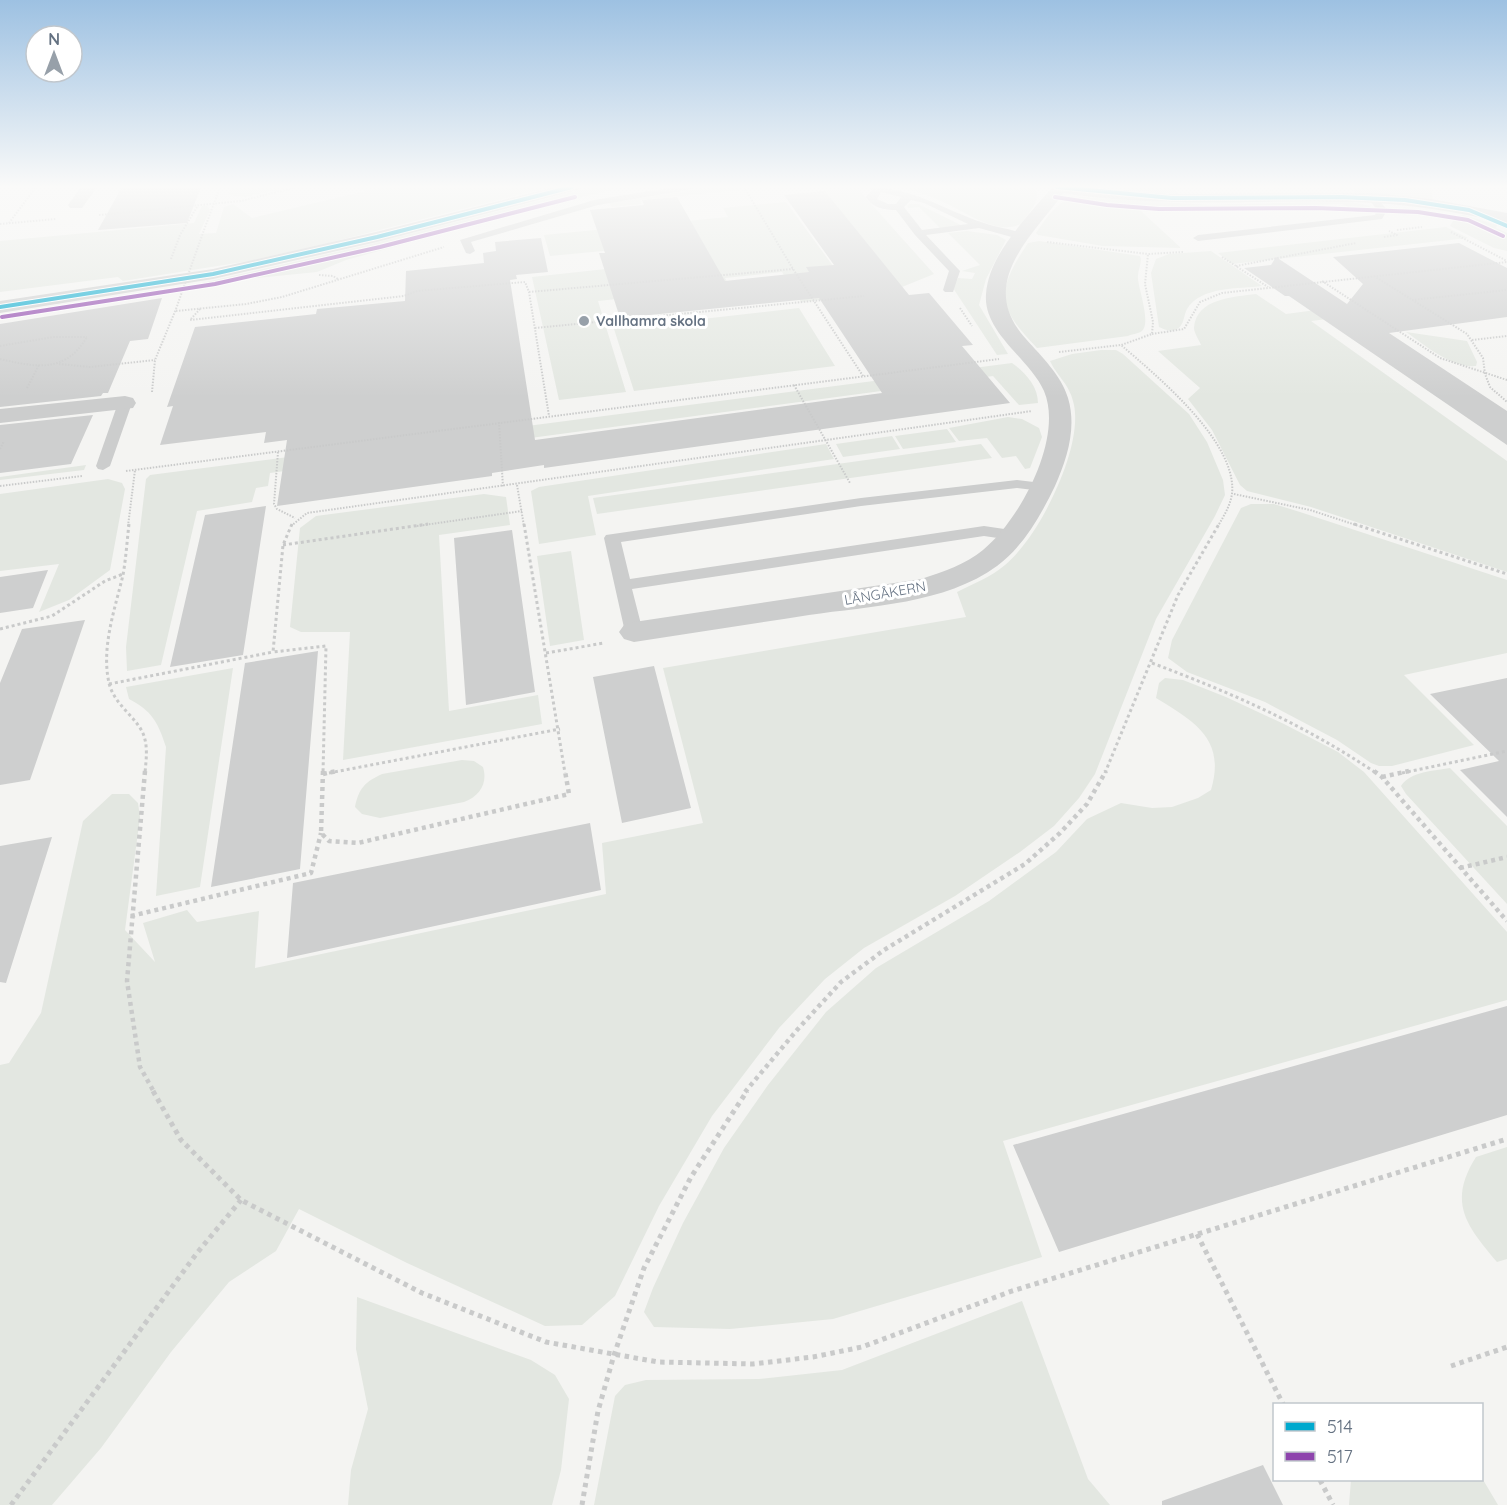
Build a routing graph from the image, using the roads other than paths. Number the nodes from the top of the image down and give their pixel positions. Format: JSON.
{"nodes":[{"id":1,"x":287,"y":257,"type":"edge"},
{"id":2,"x":942,"y":257,"type":"edge"},
{"id":3,"x":1008,"y":257,"type":"edge"},
{"id":4,"x":949,"y":290,"type":"dead end"},
{"id":5,"x":0,"y":307,"type":"edge"},
{"id":6,"x":125,"y":403,"type":"joint"},
{"id":7,"x":0,"y":416,"type":"edge"},
{"id":8,"x":104,"y":471,"type":"road end"},
{"id":9,"x":1042,"y":487,"type":"junction"},
{"id":10,"x":1011,"y":535,"type":"junction"},
{"id":11,"x":623,"y":585,"type":"junction"},
{"id":12,"x":634,"y":632,"type":"joint"}],
"edges":[{"from":1,"to":5,"type":"street"},
{"from":2,"to":4,"type":"lane"},
{"from":3,"to":9,"type":"street","name":"LÅNGÅKERN"},
{"from":6,"to":7,"type":"street"},
{"from":6,"to":8,"type":"lane"},
{"from":9,"to":10,"type":"street","name":"LÅNGÅKERN"},
{"from":9,"to":11,"type":"lane"},
{"from":10,"to":11,"type":"lane"},
{"from":10,"to":12,"type":"street","name":"LÅNGÅKERN"},
{"from":11,"to":12,"type":"lane"}]}
